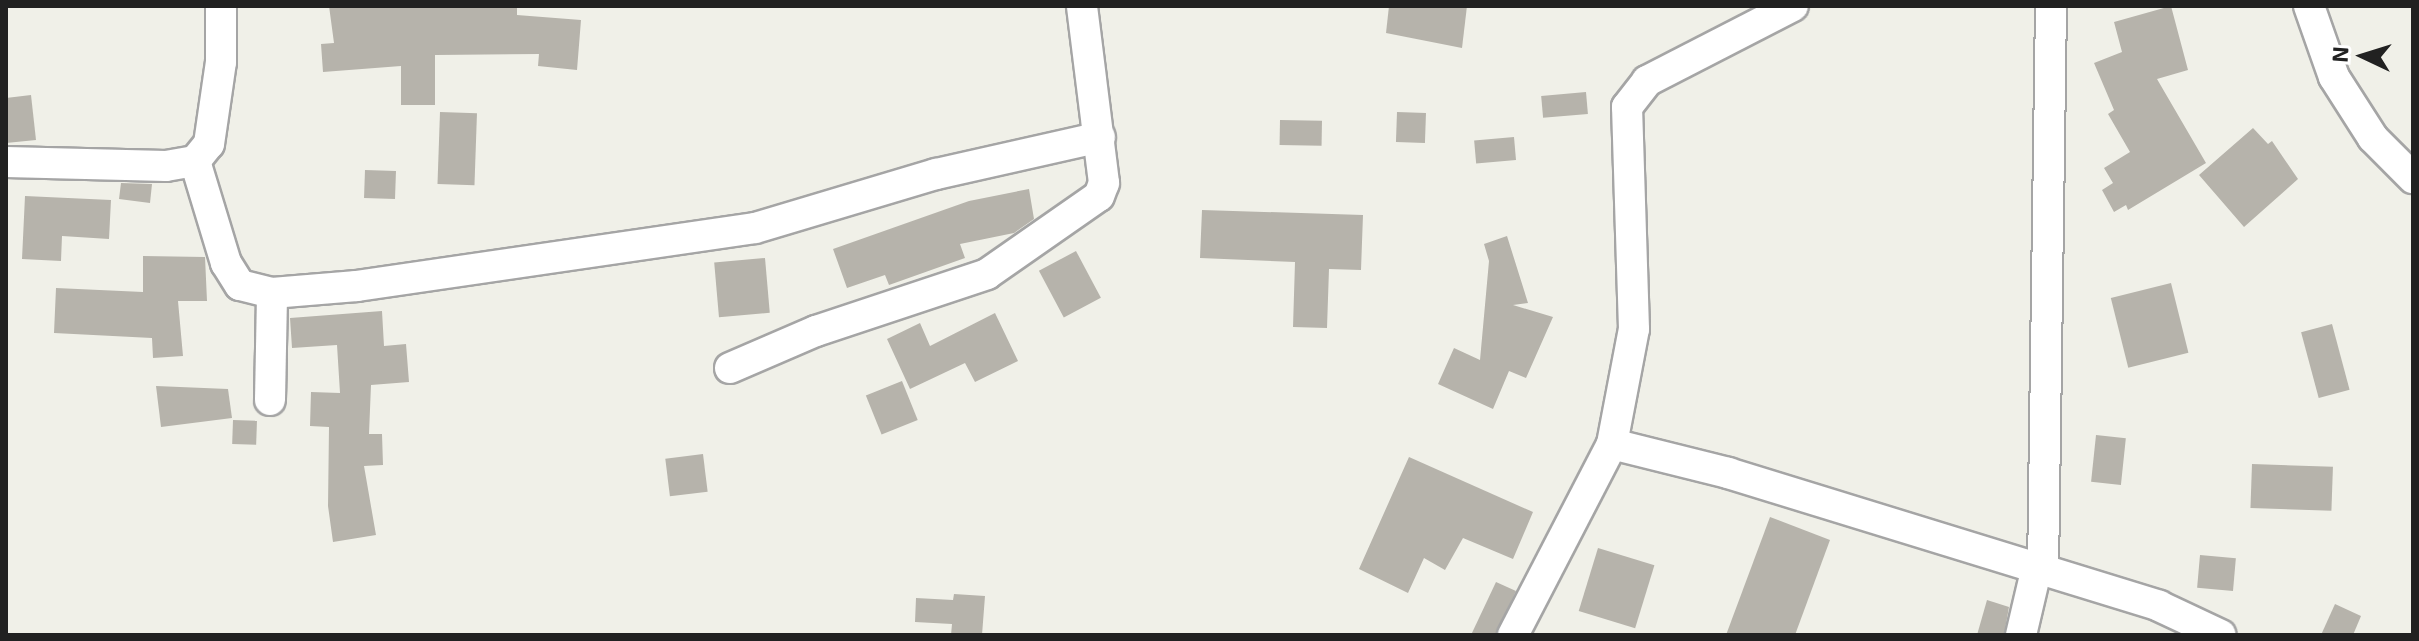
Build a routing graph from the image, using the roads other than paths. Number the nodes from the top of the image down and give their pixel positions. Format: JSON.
{"nodes":[{"id":1,"x":221,"y":6,"type":"edge"},
{"id":2,"x":1082,"y":6,"type":"edge"},
{"id":3,"x":1793,"y":6,"type":"edge"},
{"id":4,"x":2051,"y":6,"type":"edge"},
{"id":5,"x":2309,"y":6,"type":"edge"},
{"id":6,"x":1100,"y":137,"type":"junction"},
{"id":7,"x":195,"y":161,"type":"junction"},
{"id":8,"x":6,"y":162,"type":"edge"},
{"id":9,"x":2413,"y":178,"type":"edge"},
{"id":10,"x":272,"y":293,"type":"junction"},
{"id":11,"x":730,"y":368,"type":"dead end"},
{"id":12,"x":270,"y":400,"type":"dead end"},
{"id":13,"x":1612,"y":444,"type":"junction"},
{"id":14,"x":2040,"y":571,"type":"junction"},
{"id":15,"x":1513,"y":635,"type":"edge"},
{"id":16,"x":2021,"y":635,"type":"edge"},
{"id":17,"x":2221,"y":635,"type":"edge"}],
"edges":[{"from":1,"to":7,"type":"street"},
{"from":2,"to":6,"type":"street"},
{"from":3,"to":13,"type":"street"},
{"from":4,"to":14,"type":"street"},
{"from":5,"to":9,"type":"street"},
{"from":6,"to":10,"type":"street"},
{"from":6,"to":11,"type":"street"},
{"from":7,"to":8,"type":"street"},
{"from":7,"to":10,"type":"street"},
{"from":10,"to":12,"type":"street"},
{"from":13,"to":14,"type":"street"},
{"from":13,"to":15,"type":"street"},
{"from":14,"to":16,"type":"street"},
{"from":14,"to":17,"type":"street"}]}
